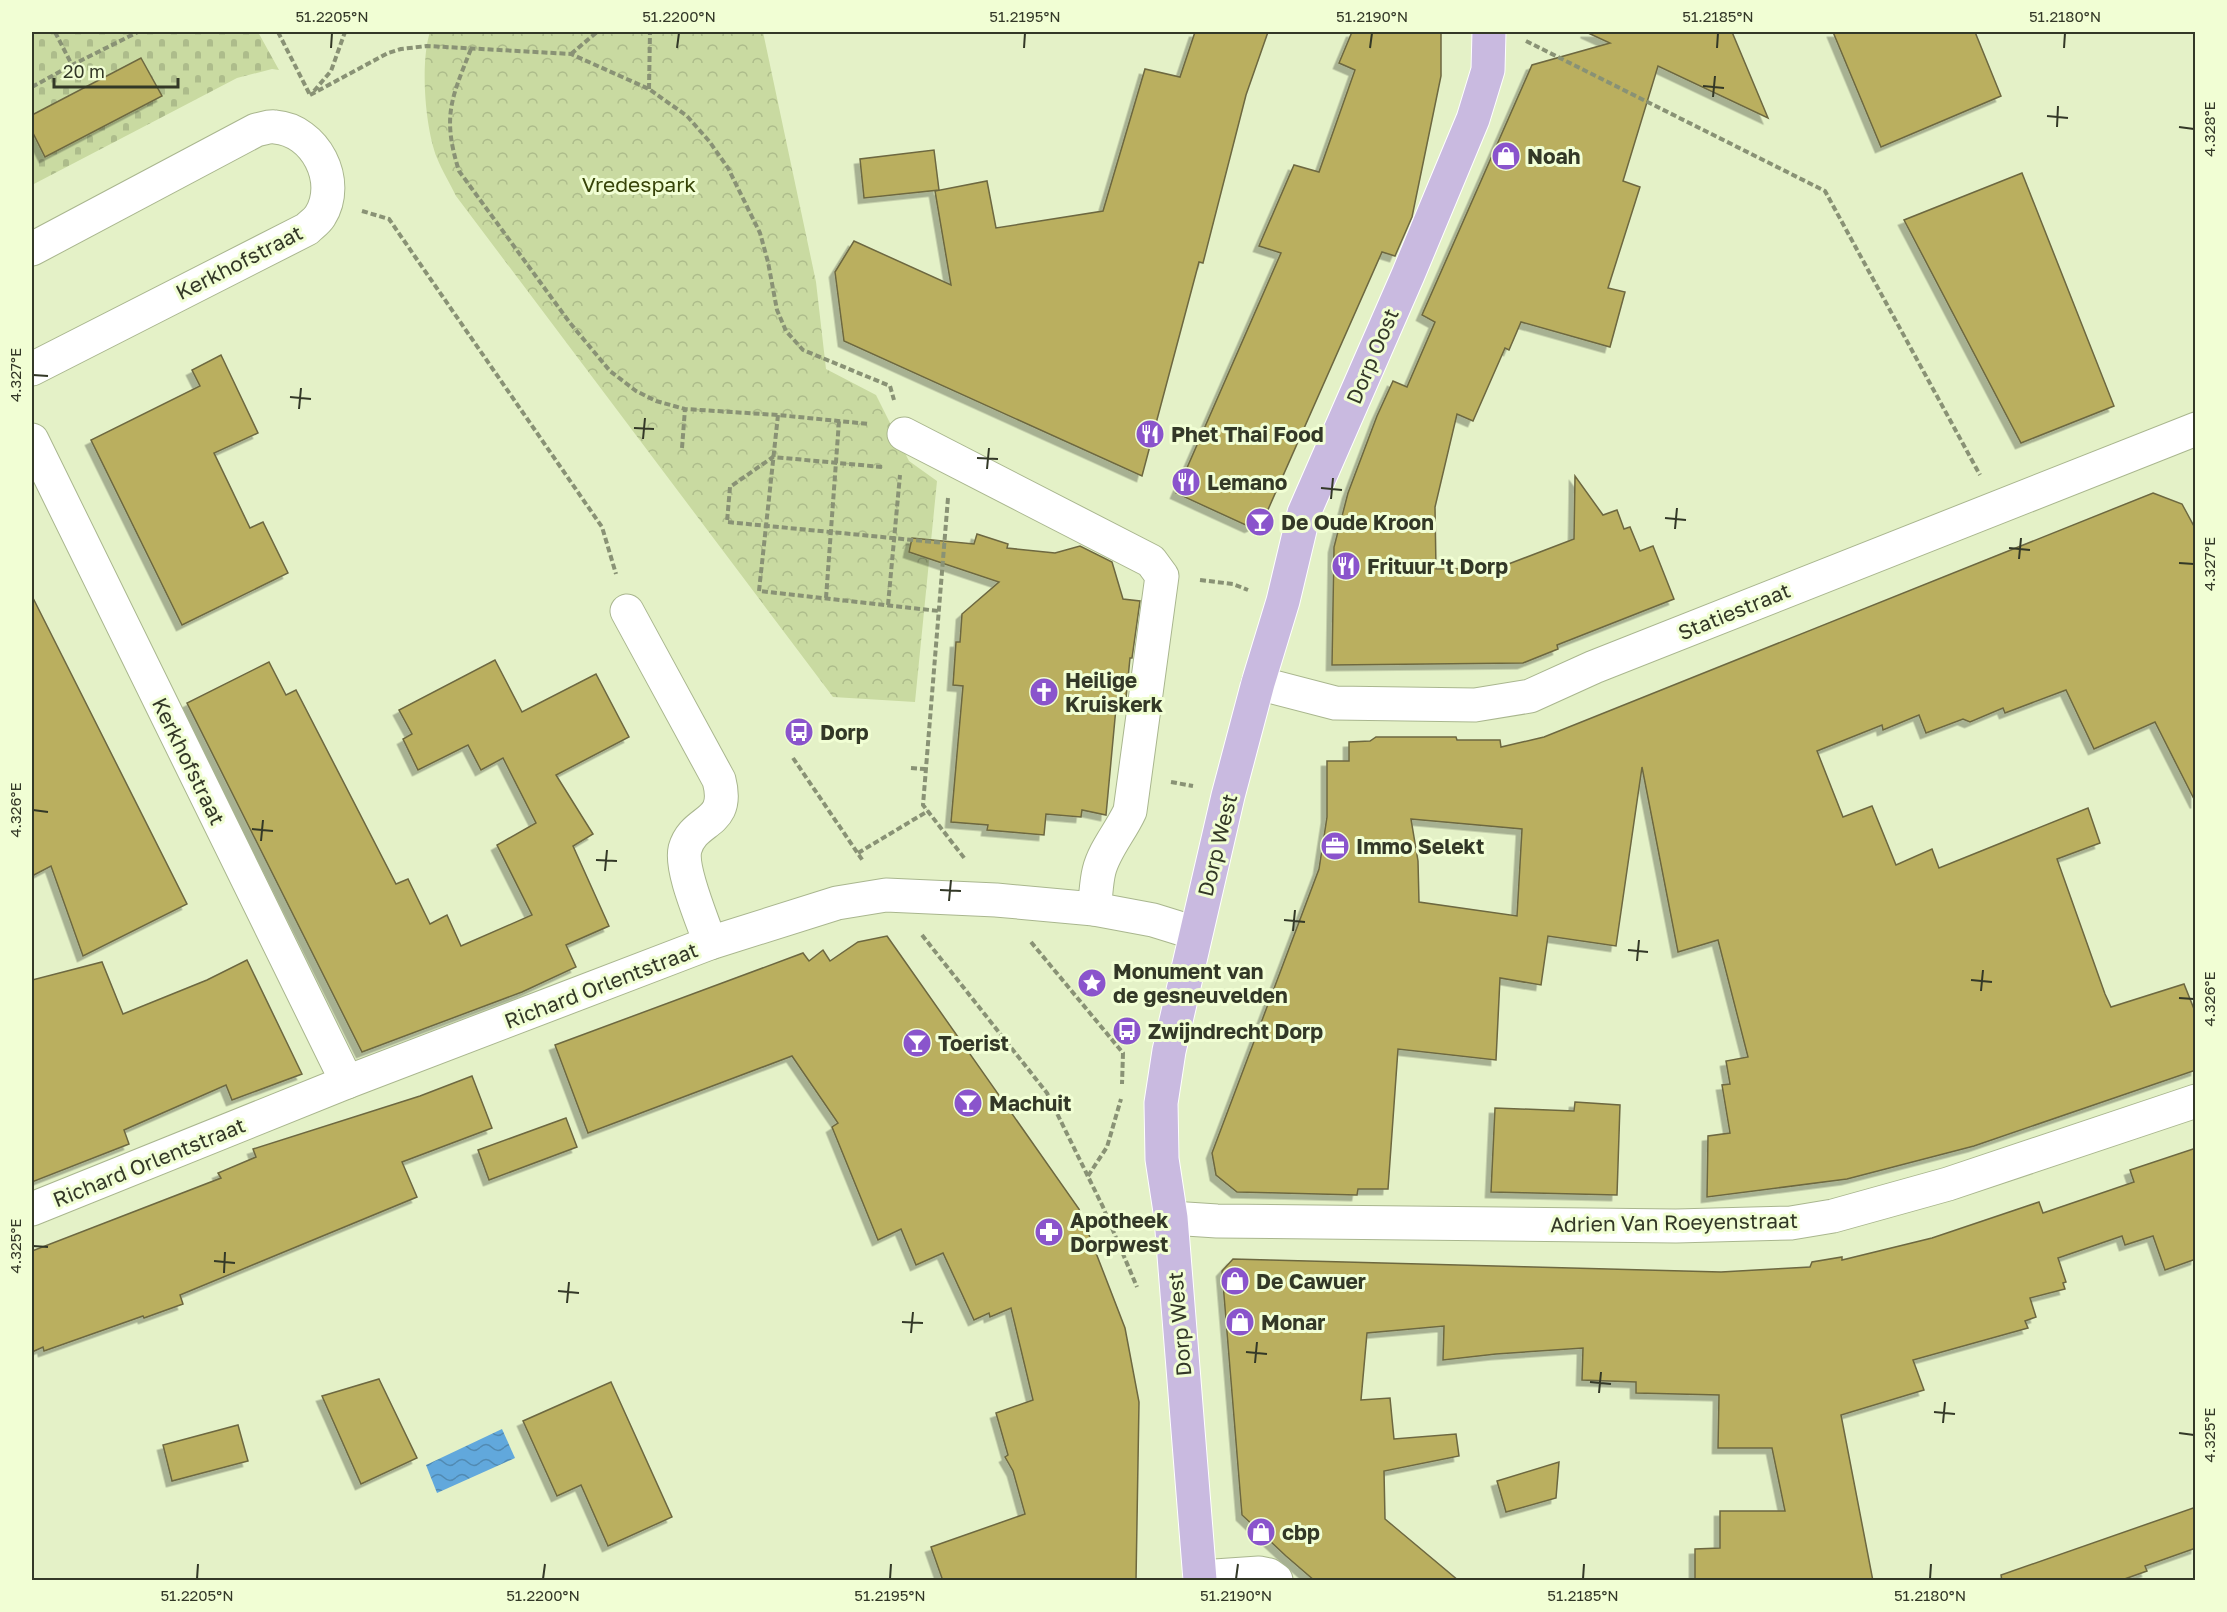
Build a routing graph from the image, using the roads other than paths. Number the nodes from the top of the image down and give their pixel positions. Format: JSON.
{"nodes":[{"id":1,"x":1503,"y":34,"type":"edge"},
{"id":2,"x":32,"y":249,"type":"edge"},
{"id":3,"x":32,"y":369,"type":"edge"},
{"id":4,"x":904,"y":434,"type":"road end"},
{"id":5,"x":32,"y":440,"type":"edge"},
{"id":6,"x":2191,"y":441,"type":"edge"},
{"id":7,"x":627,"y":611,"type":"road end"},
{"id":8,"x":1258,"y":683,"type":"junction"},
{"id":9,"x":1094,"y":909,"type":"junction"},
{"id":10,"x":1195,"y":933,"type":"junction"},
{"id":11,"x":710,"y":943,"type":"junction"},
{"id":12,"x":347,"y":1082,"type":"junction"},
{"id":13,"x":2196,"y":1101,"type":"edge"},
{"id":14,"x":32,"y":1209,"type":"edge"},
{"id":15,"x":1171,"y":1218,"type":"junction"},
{"id":16,"x":1200,"y":1579,"type":"edge"},
{"id":17,"x":1276,"y":1581,"type":"edge"}],
"edges":[{"from":1,"to":8,"type":"main road","name":"Dorp Oost"},
{"from":2,"to":3,"type":"street","name":"Kerkhofstraat"},
{"from":4,"to":9,"type":"street"},
{"from":5,"to":12,"type":"street","name":"Kerkhofstraat"},
{"from":6,"to":8,"type":"street","name":"Statiestraat"},
{"from":7,"to":11,"type":"street"},
{"from":8,"to":10,"type":"main road","name":"Dorp West"},
{"from":9,"to":10,"type":"street","name":"Richard Orlentstraat"},
{"from":9,"to":11,"type":"street","name":"Richard Orlentstraat"},
{"from":10,"to":15,"type":"main road","name":"Dorp West"},
{"from":11,"to":12,"type":"street","name":"Richard Orlentstraat"},
{"from":12,"to":14,"type":"street","name":"Richard Orlentstraat"},
{"from":13,"to":15,"type":"street","name":"Adrien Van Roeyenstraat"},
{"from":15,"to":16,"type":"main road","name":"Dorp West"},
{"from":16,"to":17,"type":"street"}]}
